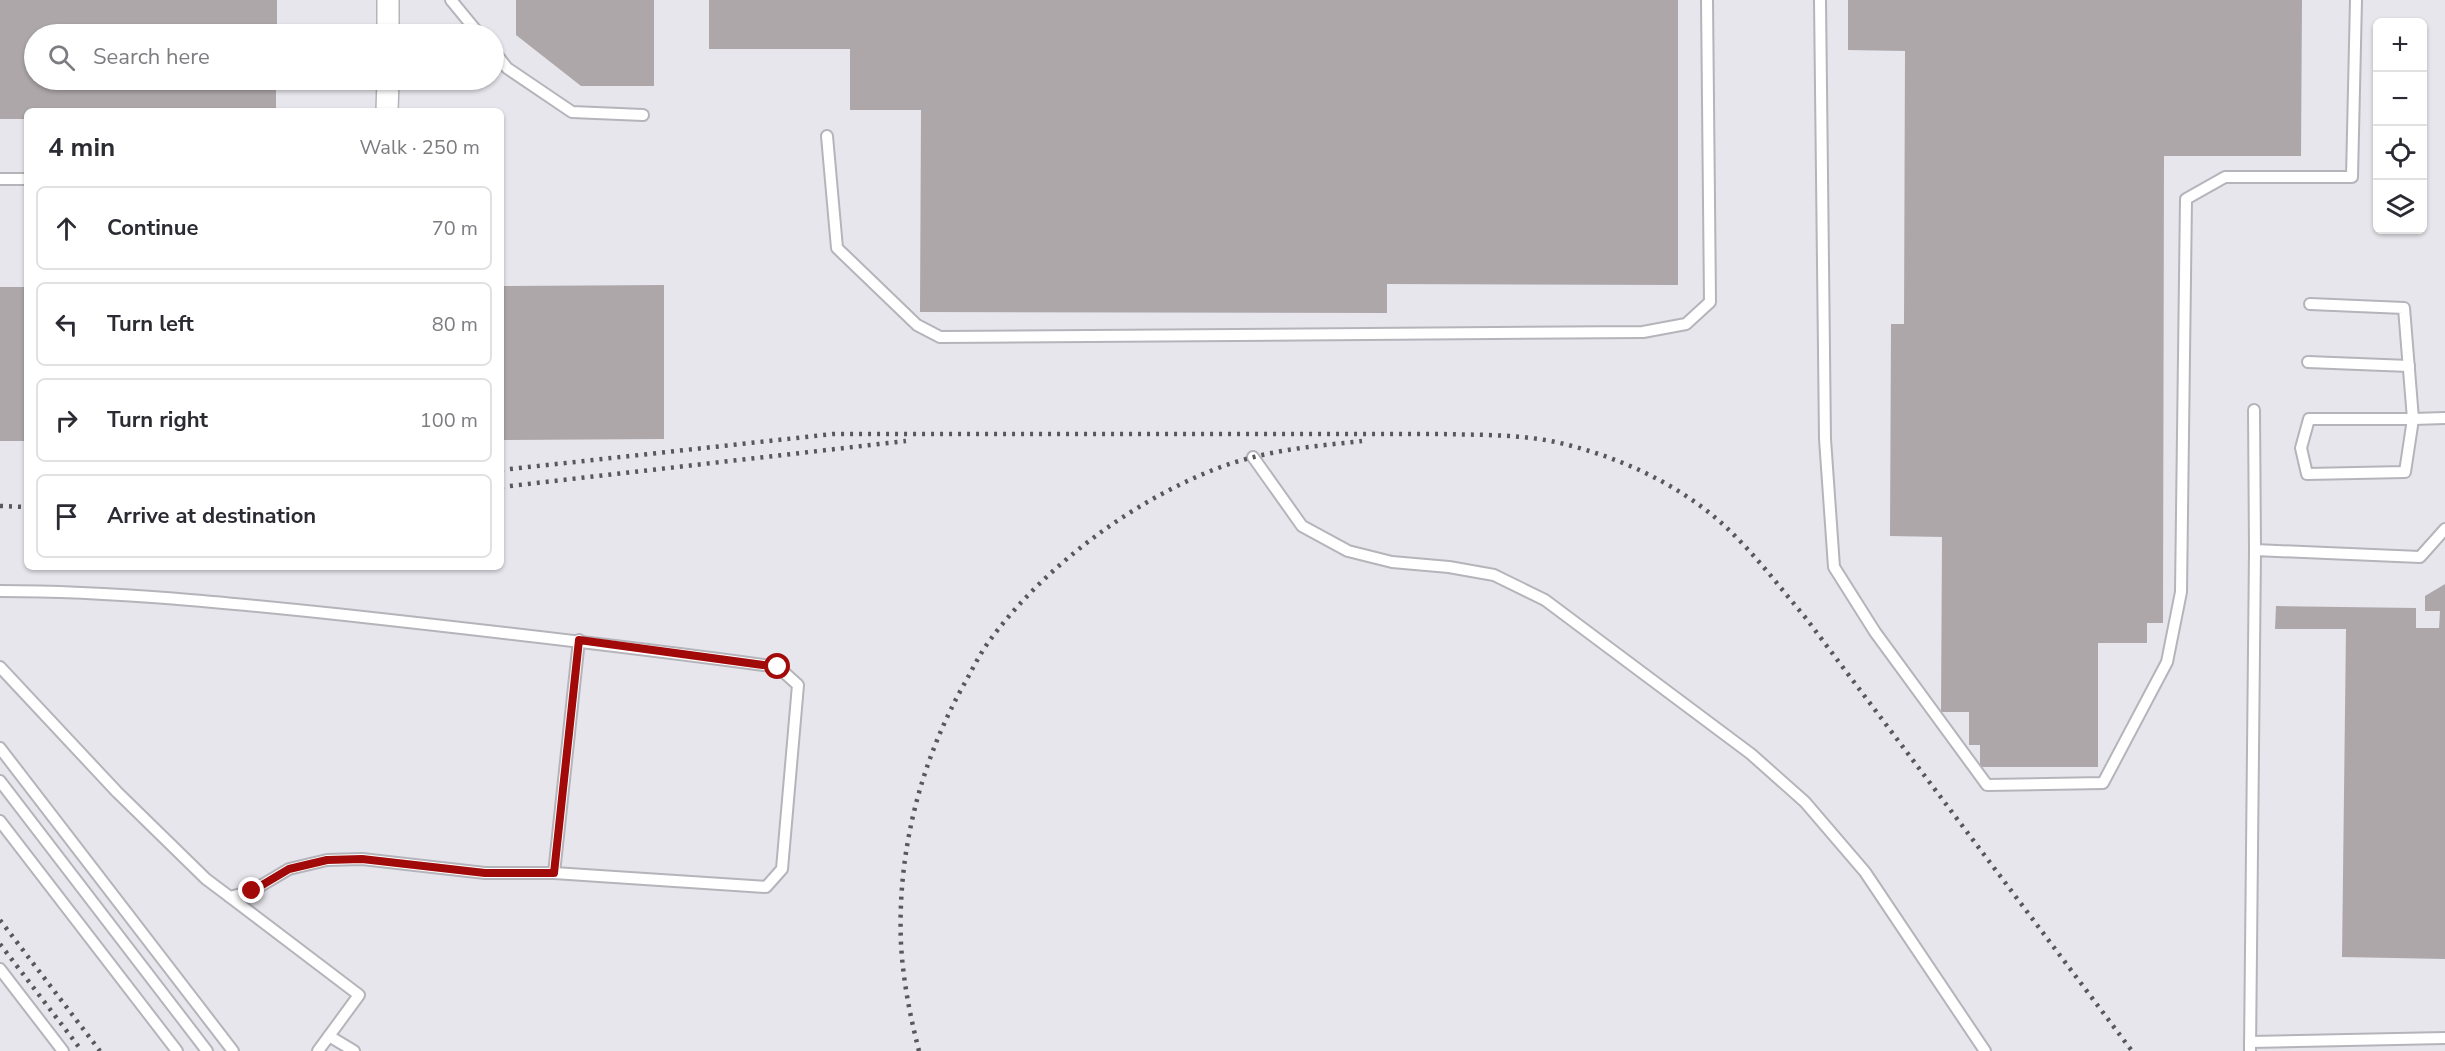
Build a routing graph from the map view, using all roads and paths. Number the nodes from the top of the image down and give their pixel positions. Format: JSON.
{"nodes":[{"id":1,"x":388,"y":0,"type":"edge"},
{"id":2,"x":452,"y":0,"type":"edge"},
{"id":3,"x":1707,"y":0,"type":"edge"},
{"id":4,"x":1820,"y":0,"type":"edge"},
{"id":5,"x":2356,"y":0,"type":"edge"},
{"id":6,"x":388,"y":24,"type":"edge"},
{"id":7,"x":471,"y":24,"type":"edge"},
{"id":8,"x":504,"y":64,"type":"edge"},
{"id":9,"x":388,"y":90,"type":"edge"},
{"id":10,"x":387,"y":108,"type":"edge"},
{"id":11,"x":643,"y":115,"type":"dead end"},
{"id":12,"x":827,"y":136,"type":"dead end"},
{"id":13,"x":0,"y":179,"type":"edge"},
{"id":14,"x":24,"y":179,"type":"edge"},
{"id":15,"x":2310,"y":304,"type":"dead end"},
{"id":16,"x":2308,"y":362,"type":"dead end"},
{"id":17,"x":2409,"y":366,"type":"junction"},
{"id":18,"x":2254,"y":410,"type":"dead end"},
{"id":19,"x":2445,"y":418,"type":"edge"},
{"id":20,"x":2414,"y":419,"type":"junction"},
{"id":21,"x":1253,"y":457,"type":"dead end"},
{"id":22,"x":2445,"y":529,"type":"edge"},
{"id":23,"x":2255,"y":550,"type":"junction"},
{"id":24,"x":0,"y":591,"type":"edge"},
{"id":25,"x":579,"y":640,"type":"junction"},
{"id":26,"x":0,"y":667,"type":"edge"},
{"id":27,"x":0,"y":748,"type":"edge"},
{"id":28,"x":0,"y":781,"type":"edge"},
{"id":29,"x":0,"y":821,"type":"edge"},
{"id":30,"x":554,"y":873,"type":"junction"},
{"id":31,"x":230,"y":897,"type":"junction"},
{"id":32,"x":0,"y":969,"type":"edge"},
{"id":33,"x":329,"y":1036,"type":"junction"},
{"id":34,"x":2445,"y":1038,"type":"edge"},
{"id":35,"x":2250,"y":1047,"type":"edge"},
{"id":36,"x":63,"y":1051,"type":"edge"},
{"id":37,"x":177,"y":1051,"type":"edge"},
{"id":38,"x":207,"y":1051,"type":"edge"},
{"id":39,"x":233,"y":1051,"type":"edge"},
{"id":40,"x":318,"y":1051,"type":"edge"},
{"id":41,"x":354,"y":1051,"type":"edge"},
{"id":42,"x":1985,"y":1051,"type":"edge"}],
"edges":[{"from":1,"to":6,"type":"street"},
{"from":2,"to":7,"type":"lane"},
{"from":3,"to":12,"type":"lane"},
{"from":4,"to":5,"type":"lane"},
{"from":8,"to":11,"type":"lane"},
{"from":9,"to":10,"type":"street"},
{"from":13,"to":14,"type":"lane"},
{"from":15,"to":17,"type":"lane"},
{"from":16,"to":17,"type":"lane"},
{"from":17,"to":20,"type":"lane"},
{"from":18,"to":23,"type":"lane"},
{"from":19,"to":20,"type":"lane"},
{"from":20,"to":20,"type":"lane"},
{"from":21,"to":42,"type":"lane"},
{"from":22,"to":23,"type":"lane"},
{"from":23,"to":35,"type":"lane"},
{"from":24,"to":25,"type":"lane"},
{"from":25,"to":30,"type":"lane"},
{"from":25,"to":30,"type":"lane"},
{"from":26,"to":31,"type":"lane"},
{"from":27,"to":39,"type":"lane"},
{"from":28,"to":38,"type":"lane"},
{"from":29,"to":37,"type":"lane"},
{"from":30,"to":31,"type":"lane"},
{"from":31,"to":33,"type":"lane"},
{"from":32,"to":36,"type":"lane"},
{"from":33,"to":40,"type":"lane"},
{"from":33,"to":41,"type":"lane"},
{"from":34,"to":35,"type":"lane"}]}
